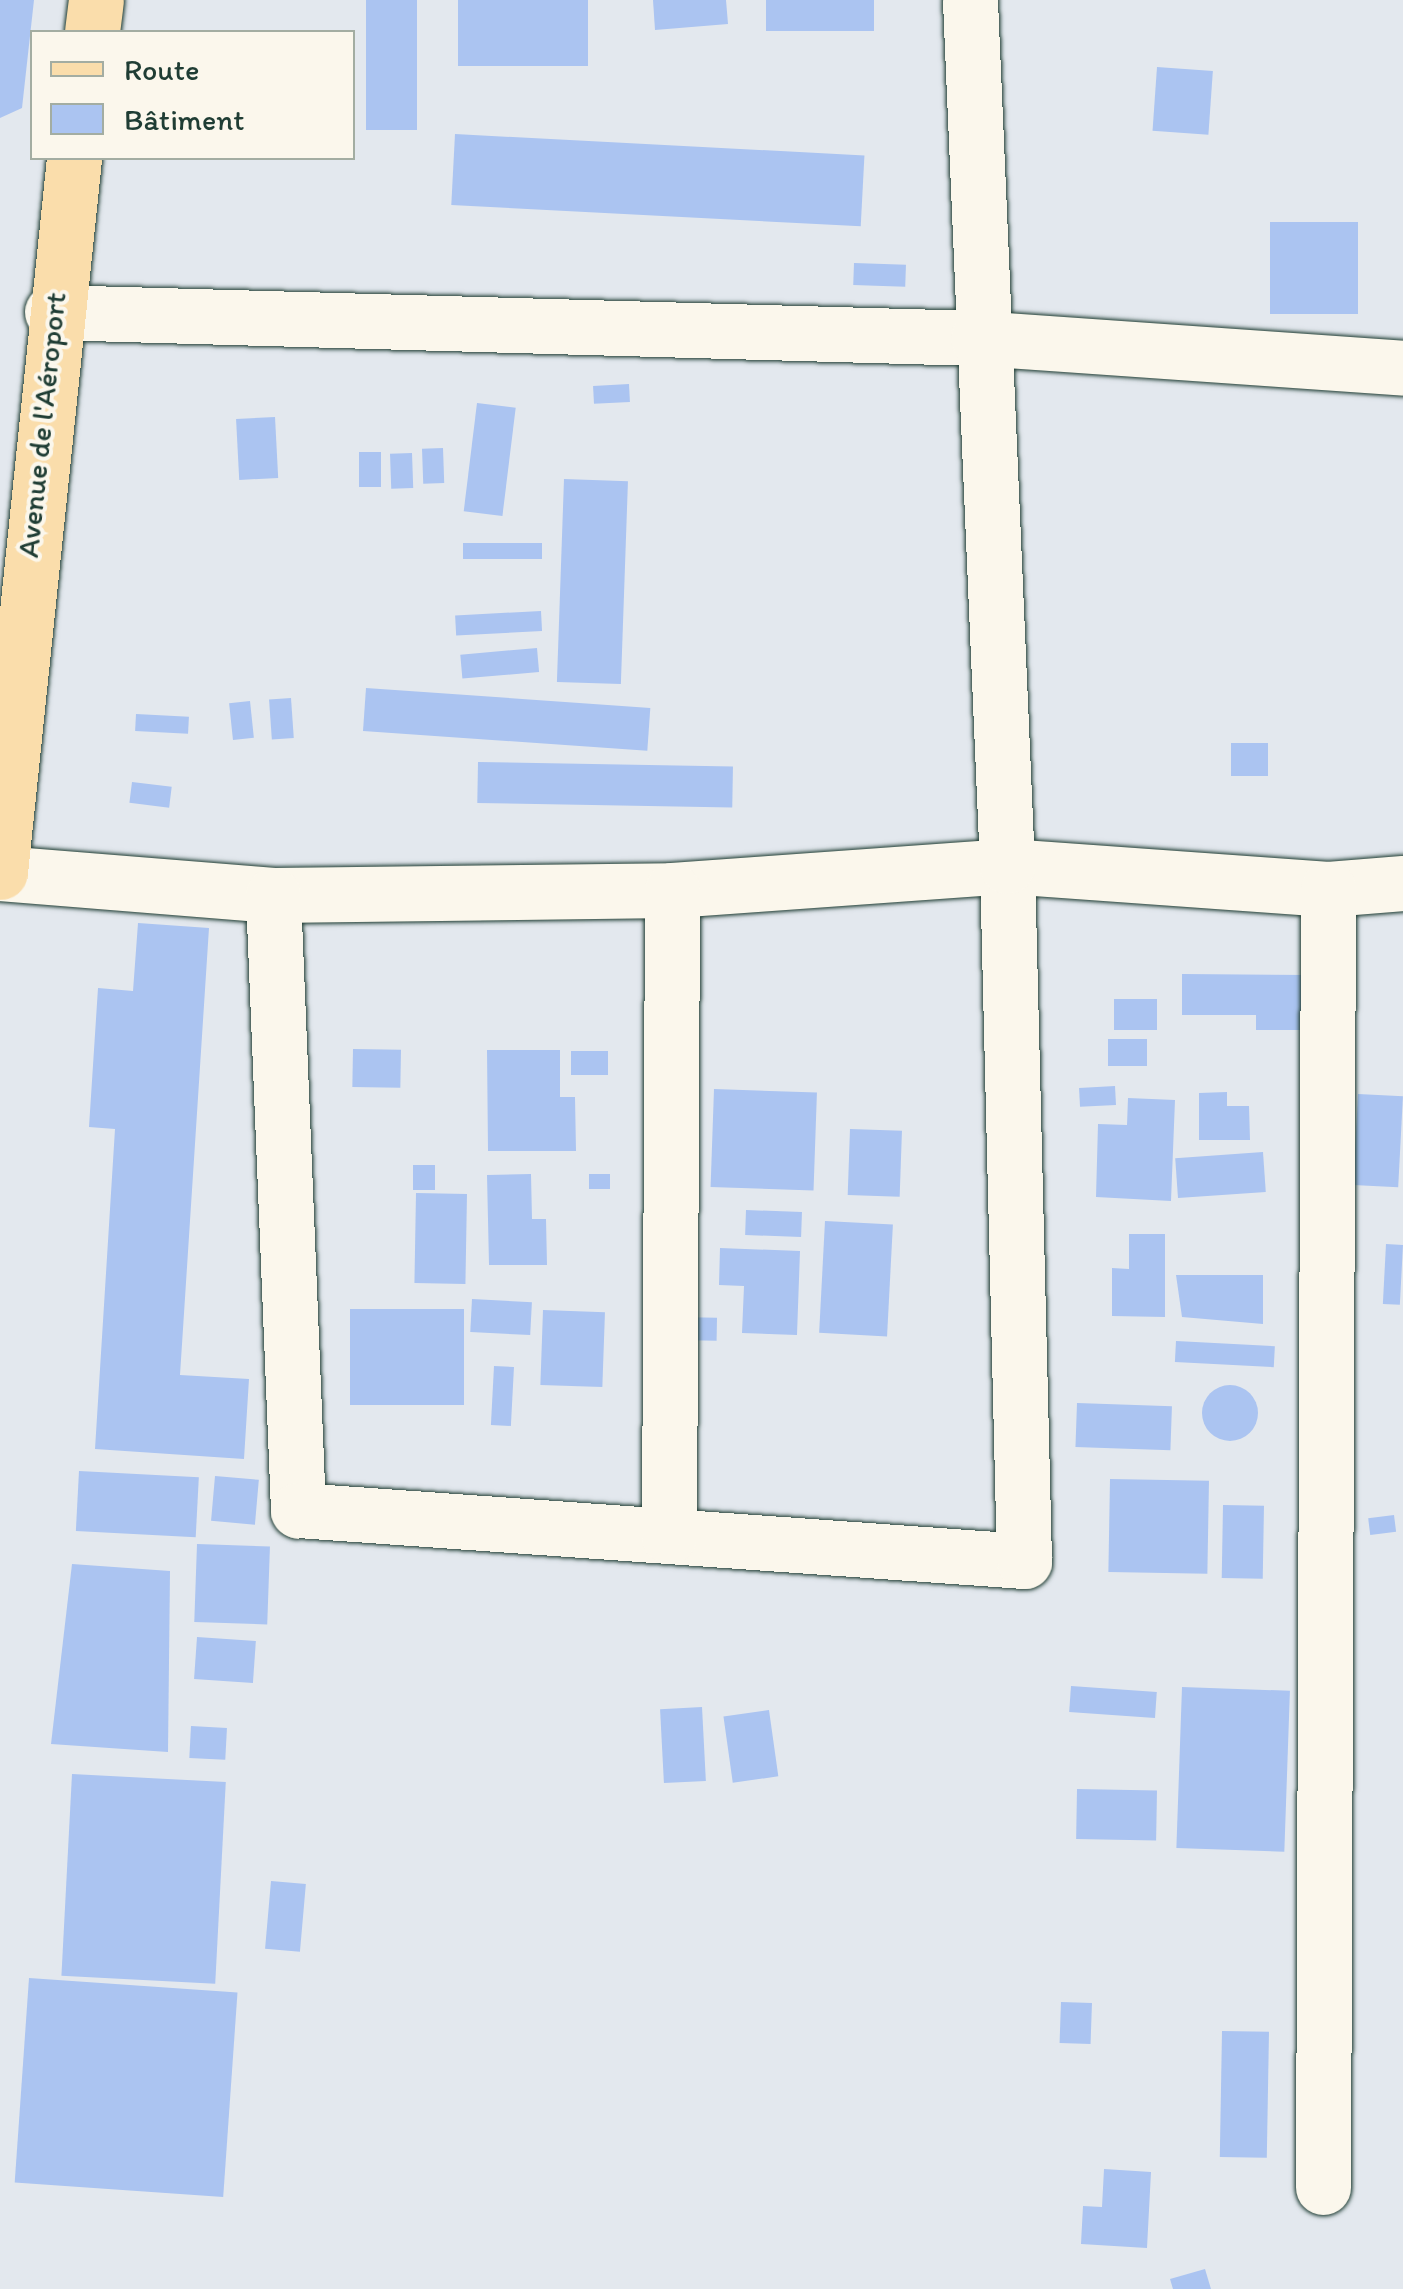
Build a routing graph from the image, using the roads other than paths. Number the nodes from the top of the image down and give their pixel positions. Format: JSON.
{"nodes":[{"id":1,"x":96,"y":0,"type":"edge"},
{"id":2,"x":970,"y":0,"type":"edge"},
{"id":3,"x":92,"y":30,"type":"edge"},
{"id":4,"x":74,"y":160,"type":"edge"},
{"id":5,"x":52,"y":312,"type":"junction"},
{"id":6,"x":978,"y":338,"type":"junction"},
{"id":7,"x":1403,"y":368,"type":"edge"},
{"id":8,"x":1008,"y":866,"type":"junction"},
{"id":9,"x":0,"y":873,"type":"edge"},
{"id":10,"x":1403,"y":883,"type":"edge"},
{"id":11,"x":1328,"y":889,"type":"junction"},
{"id":12,"x":672,"y":890,"type":"junction"},
{"id":13,"x":273,"y":895,"type":"junction"},
{"id":14,"x":669,"y":1536,"type":"junction"},
{"id":15,"x":1324,"y":2187,"type":"dead end"}],
"edges":[{"from":1,"to":3,"type":"main road"},
{"from":2,"to":6,"type":"street"},
{"from":4,"to":5,"type":"main road","name":"Avenue de l'Aéroport"},
{"from":5,"to":6,"type":"street"},
{"from":5,"to":9,"type":"main road","name":"Avenue de l'Aéroport"},
{"from":6,"to":7,"type":"street"},
{"from":6,"to":8,"type":"street"},
{"from":8,"to":11,"type":"street"},
{"from":8,"to":12,"type":"street"},
{"from":8,"to":14,"type":"street"},
{"from":9,"to":13,"type":"street"},
{"from":10,"to":11,"type":"street"},
{"from":11,"to":15,"type":"street"},
{"from":12,"to":13,"type":"street"},
{"from":12,"to":14,"type":"street"},
{"from":13,"to":14,"type":"street"}]}
